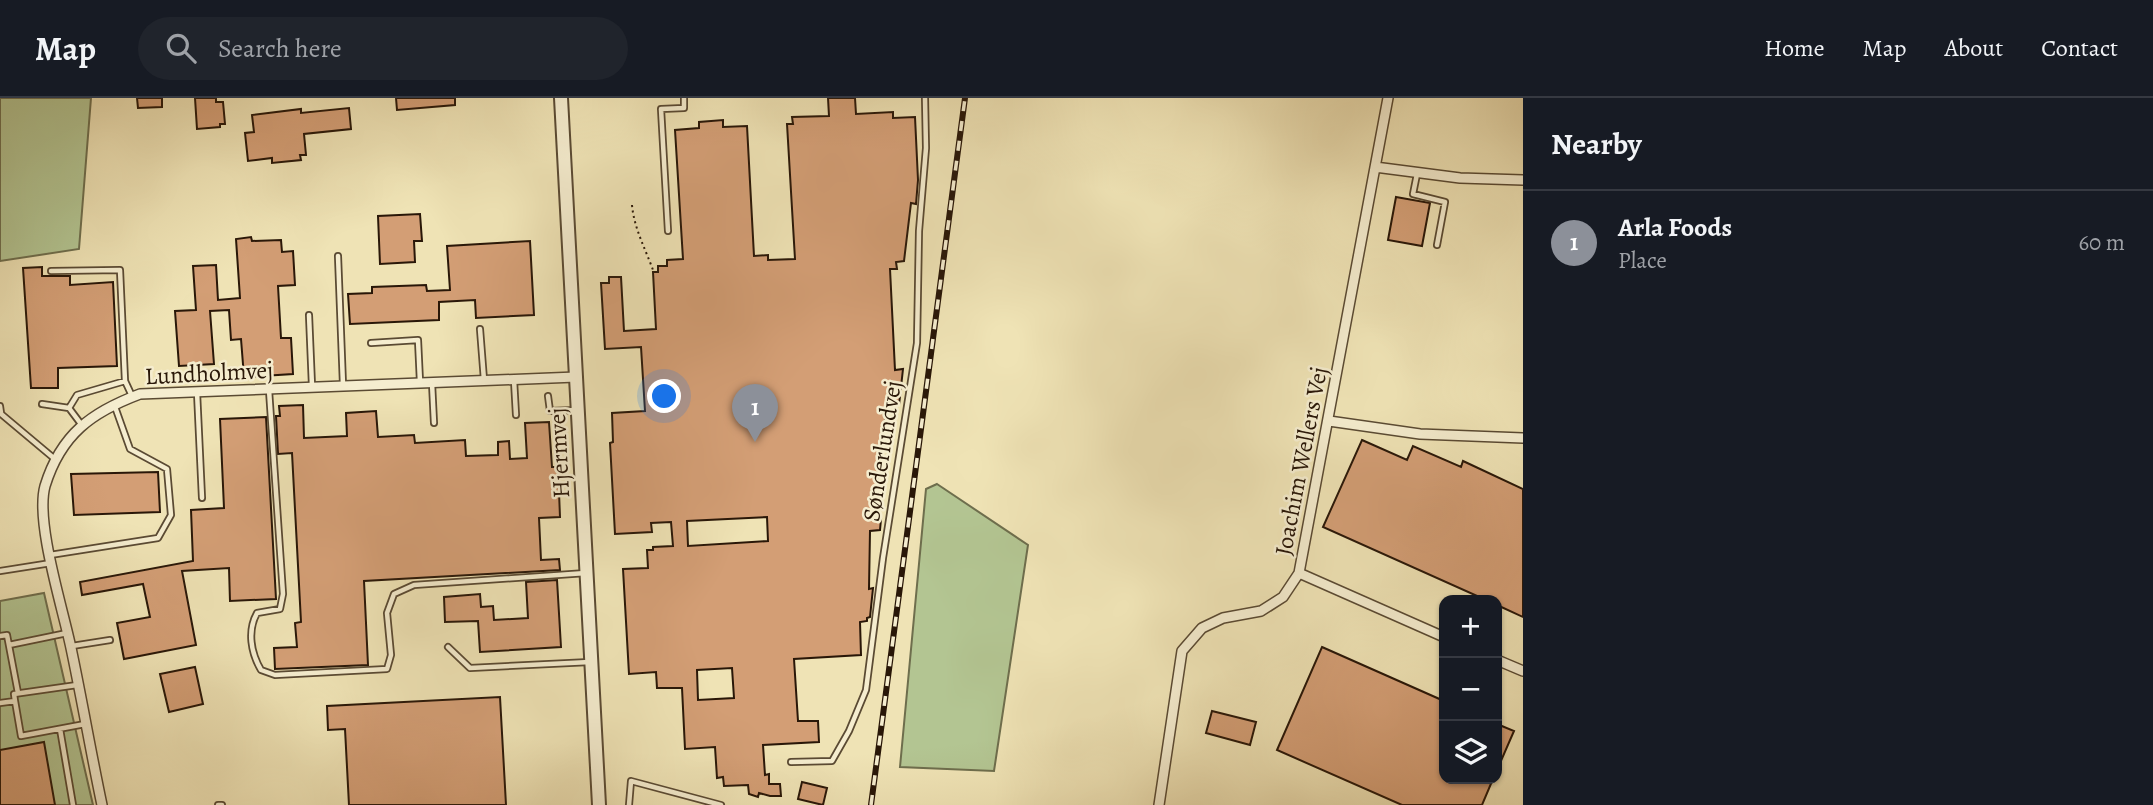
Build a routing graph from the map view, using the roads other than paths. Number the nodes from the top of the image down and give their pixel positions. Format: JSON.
{"nodes":[{"id":1,"x":561,"y":98,"type":"edge"},
{"id":2,"x":684,"y":98,"type":"edge"},
{"id":3,"x":925,"y":98,"type":"edge"},
{"id":4,"x":1388,"y":98,"type":"edge"},
{"id":5,"x":1375,"y":167,"type":"junction"},
{"id":6,"x":1417,"y":173,"type":"junction"},
{"id":7,"x":1523,"y":180,"type":"edge"},
{"id":8,"x":668,"y":230,"type":"dead end"},
{"id":9,"x":1437,"y":245,"type":"dead end"},
{"id":10,"x":338,"y":256,"type":"dead end"},
{"id":11,"x":51,"y":271,"type":"dead end"},
{"id":12,"x":309,"y":316,"type":"dead end"},
{"id":13,"x":480,"y":329,"type":"dead end"},
{"id":14,"x":371,"y":342,"type":"dead end"},
{"id":15,"x":576,"y":377,"type":"junction"},
{"id":16,"x":484,"y":380,"type":"junction"},
{"id":17,"x":514,"y":380,"type":"junction"},
{"id":18,"x":125,"y":381,"type":"junction"},
{"id":19,"x":420,"y":383,"type":"junction"},
{"id":20,"x":432,"y":383,"type":"junction"},
{"id":21,"x":343,"y":386,"type":"junction"},
{"id":22,"x":312,"y":387,"type":"junction"},
{"id":23,"x":269,"y":389,"type":"junction"},
{"id":24,"x":197,"y":391,"type":"junction"},
{"id":25,"x":548,"y":396,"type":"dead end"},
{"id":26,"x":132,"y":397,"type":"junction"},
{"id":27,"x":42,"y":404,"type":"dead end"},
{"id":28,"x":114,"y":404,"type":"junction"},
{"id":29,"x":0,"y":406,"type":"edge"},
{"id":30,"x":69,"y":408,"type":"junction"},
{"id":31,"x":578,"y":410,"type":"junction"},
{"id":32,"x":0,"y":413,"type":"edge"},
{"id":33,"x":516,"y":415,"type":"dead end"},
{"id":34,"x":1329,"y":421,"type":"junction"},
{"id":35,"x":434,"y":423,"type":"dead end"},
{"id":36,"x":81,"y":424,"type":"junction"},
{"id":37,"x":1523,"y":438,"type":"edge"},
{"id":38,"x":56,"y":460,"type":"junction"},
{"id":39,"x":202,"y":498,"type":"dead end"},
{"id":40,"x":51,"y":559,"type":"junction"},
{"id":41,"x":0,"y":571,"type":"edge"},
{"id":42,"x":586,"y":573,"type":"junction"},
{"id":43,"x":1300,"y":573,"type":"junction"},
{"id":44,"x":68,"y":633,"type":"junction"},
{"id":45,"x":1439,"y":634,"type":"edge"},
{"id":46,"x":0,"y":636,"type":"edge"},
{"id":47,"x":110,"y":640,"type":"dead end"},
{"id":48,"x":9,"y":645,"type":"junction"},
{"id":49,"x":71,"y":646,"type":"junction"},
{"id":50,"x":449,"y":647,"type":"dead end"},
{"id":51,"x":591,"y":662,"type":"junction"},
{"id":52,"x":1502,"y":662,"type":"edge"},
{"id":53,"x":1523,"y":671,"type":"edge"},
{"id":54,"x":78,"y":684,"type":"junction"},
{"id":55,"x":18,"y":693,"type":"junction"},
{"id":56,"x":15,"y":701,"type":"junction"},
{"id":57,"x":0,"y":704,"type":"edge"},
{"id":58,"x":85,"y":724,"type":"junction"},
{"id":59,"x":60,"y":729,"type":"junction"},
{"id":60,"x":791,"y":762,"type":"dead end"},
{"id":61,"x":73,"y":805,"type":"edge"},
{"id":62,"x":102,"y":805,"type":"edge"},
{"id":63,"x":599,"y":805,"type":"edge"},
{"id":64,"x":629,"y":805,"type":"edge"},
{"id":65,"x":721,"y":805,"type":"edge"},
{"id":66,"x":1158,"y":805,"type":"edge"}],
"edges":[{"from":1,"to":15,"type":"street","name":"Hjermvej"},
{"from":2,"to":8,"type":"lane"},
{"from":3,"to":60,"type":"lane","name":"Sønderlundvej"},
{"from":4,"to":5,"type":"street","name":"Joachim Wellers Vej"},
{"from":5,"to":6,"type":"street"},
{"from":5,"to":34,"type":"street","name":"Joachim Wellers Vej"},
{"from":6,"to":7,"type":"street"},
{"from":6,"to":9,"type":"lane"},
{"from":10,"to":21,"type":"lane"},
{"from":11,"to":18,"type":"lane"},
{"from":12,"to":22,"type":"lane"},
{"from":13,"to":16,"type":"lane"},
{"from":14,"to":19,"type":"lane"},
{"from":15,"to":17,"type":"street","name":"Lundholmvej"},
{"from":15,"to":31,"type":"street","name":"Hjermvej"},
{"from":16,"to":17,"type":"street","name":"Lundholmvej"},
{"from":16,"to":20,"type":"street","name":"Lundholmvej"},
{"from":17,"to":33,"type":"lane"},
{"from":18,"to":26,"type":"lane"},
{"from":18,"to":30,"type":"lane"},
{"from":19,"to":20,"type":"street","name":"Lundholmvej"},
{"from":19,"to":21,"type":"street","name":"Lundholmvej"},
{"from":20,"to":35,"type":"lane"},
{"from":21,"to":22,"type":"street","name":"Lundholmvej"},
{"from":22,"to":23,"type":"street","name":"Lundholmvej"},
{"from":23,"to":24,"type":"street","name":"Lundholmvej"},
{"from":23,"to":42,"type":"lane"},
{"from":24,"to":26,"type":"street","name":"Lundholmvej"},
{"from":24,"to":39,"type":"lane"},
{"from":25,"to":31,"type":"lane"},
{"from":26,"to":28,"type":"street","name":"Lundholmvej"},
{"from":27,"to":30,"type":"lane"},
{"from":28,"to":36,"type":"street","name":"Lundholmvej"},
{"from":28,"to":40,"type":"lane"},
{"from":29,"to":32,"type":"lane"},
{"from":30,"to":36,"type":"lane"},
{"from":31,"to":42,"type":"street","name":"Hjermvej"},
{"from":32,"to":38,"type":"lane"},
{"from":34,"to":37,"type":"street"},
{"from":34,"to":43,"type":"street","name":"Joachim Wellers Vej"},
{"from":36,"to":38,"type":"street","name":"Lundholmvej"},
{"from":38,"to":40,"type":"street","name":"Lundholmvej"},
{"from":40,"to":41,"type":"lane"},
{"from":40,"to":44,"type":"street","name":"Lundholmvej"},
{"from":42,"to":51,"type":"street","name":"Hjermvej"},
{"from":43,"to":45,"type":"street"},
{"from":43,"to":66,"type":"street","name":"Joachim Wellers Vej"},
{"from":44,"to":48,"type":"lane"},
{"from":44,"to":49,"type":"street","name":"Lundholmvej"},
{"from":46,"to":48,"type":"lane"},
{"from":47,"to":49,"type":"lane"},
{"from":48,"to":55,"type":"lane"},
{"from":49,"to":54,"type":"street","name":"Lundholmvej"},
{"from":50,"to":51,"type":"lane"},
{"from":51,"to":63,"type":"street","name":"Hjermvej"},
{"from":52,"to":53,"type":"street"},
{"from":54,"to":55,"type":"lane"},
{"from":54,"to":58,"type":"street","name":"Lundholmvej"},
{"from":55,"to":56,"type":"lane"},
{"from":56,"to":57,"type":"lane"},
{"from":56,"to":59,"type":"lane"},
{"from":58,"to":59,"type":"lane"},
{"from":58,"to":62,"type":"street","name":"Lundholmvej"},
{"from":59,"to":61,"type":"lane"},
{"from":64,"to":65,"type":"lane"}]}
